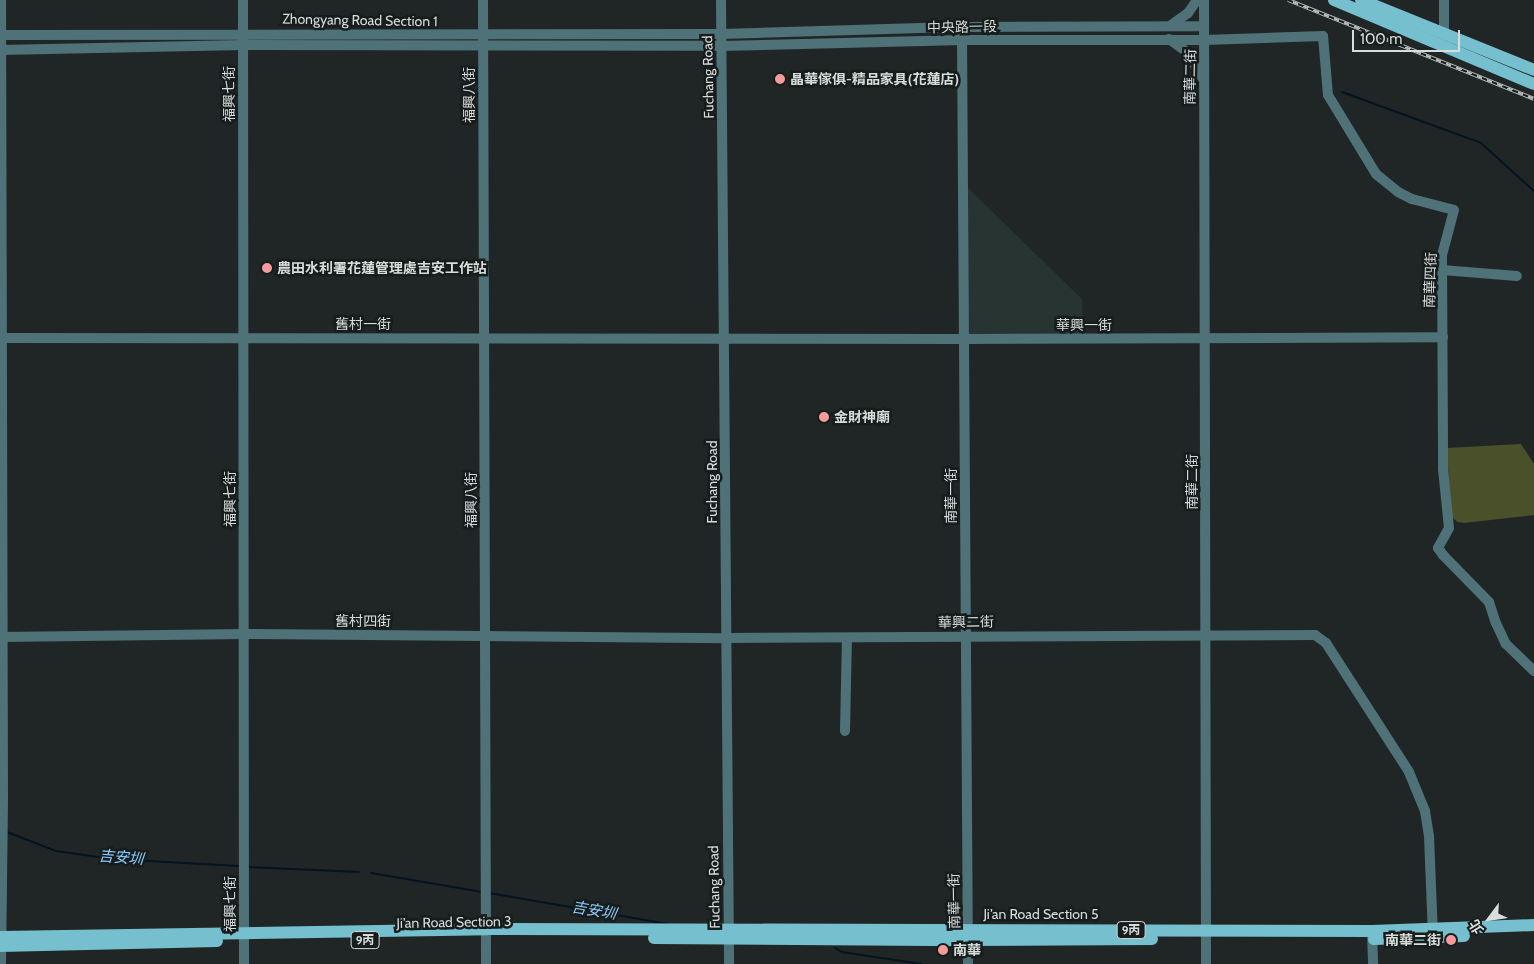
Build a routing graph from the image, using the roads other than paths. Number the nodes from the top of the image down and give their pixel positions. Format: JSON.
{"nodes":[{"id":1,"x":1,"y":0,"type":"edge"},
{"id":2,"x":242,"y":0,"type":"edge"},
{"id":3,"x":483,"y":0,"type":"edge"},
{"id":4,"x":721,"y":0,"type":"edge"},
{"id":5,"x":1197,"y":0,"type":"edge"},
{"id":6,"x":1204,"y":0,"type":"edge"},
{"id":7,"x":1334,"y":0,"type":"edge"},
{"id":8,"x":1361,"y":0,"type":"edge"},
{"id":9,"x":1444,"y":0,"type":"edge"},
{"id":10,"x":1171,"y":25,"type":"junction"},
{"id":11,"x":1204,"y":26,"type":"junction"},
{"id":12,"x":962,"y":27,"type":"junction"},
{"id":13,"x":243,"y":33,"type":"junction"},
{"id":14,"x":721,"y":34,"type":"junction"},
{"id":15,"x":1,"y":35,"type":"edge"},
{"id":16,"x":1444,"y":35,"type":"junction"},
{"id":17,"x":1169,"y":39,"type":"junction"},
{"id":18,"x":483,"y":40,"type":"junction"},
{"id":19,"x":962,"y":40,"type":"junction"},
{"id":20,"x":1204,"y":40,"type":"junction"},
{"id":21,"x":243,"y":45,"type":"junction"},
{"id":22,"x":721,"y":46,"type":"junction"},
{"id":23,"x":1,"y":50,"type":"edge"},
{"id":24,"x":1534,"y":70,"type":"edge"},
{"id":25,"x":1203,"y":79,"type":"junction"},
{"id":26,"x":1534,"y":84,"type":"edge"},
{"id":27,"x":1442,"y":270,"type":"junction"},
{"id":28,"x":1517,"y":276,"type":"dead end"},
{"id":29,"x":484,"y":337,"type":"junction"},
{"id":30,"x":1205,"y":337,"type":"junction"},
{"id":31,"x":1443,"y":337,"type":"junction"},
{"id":32,"x":1,"y":338,"type":"edge"},
{"id":33,"x":244,"y":338,"type":"junction"},
{"id":34,"x":726,"y":339,"type":"junction"},
{"id":35,"x":964,"y":339,"type":"junction"},
{"id":36,"x":245,"y":634,"type":"junction"},
{"id":37,"x":1206,"y":635,"type":"junction"},
{"id":38,"x":486,"y":636,"type":"junction"},
{"id":39,"x":965,"y":636,"type":"junction"},
{"id":40,"x":0,"y":637,"type":"edge"},
{"id":41,"x":727,"y":638,"type":"junction"},
{"id":42,"x":847,"y":638,"type":"junction"},
{"id":43,"x":1534,"y":671,"type":"edge"},
{"id":44,"x":845,"y":731,"type":"dead end"},
{"id":45,"x":1534,"y":925,"type":"edge"},
{"id":46,"x":486,"y":932,"type":"junction"},
{"id":47,"x":1433,"y":932,"type":"junction"},
{"id":48,"x":729,"y":934,"type":"junction"},
{"id":49,"x":1206,"y":934,"type":"junction"},
{"id":50,"x":1534,"y":934,"type":"edge"},
{"id":51,"x":968,"y":935,"type":"junction"},
{"id":52,"x":1372,"y":935,"type":"junction"},
{"id":53,"x":244,"y":936,"type":"junction"},
{"id":54,"x":1,"y":941,"type":"edge"},
{"id":55,"x":1,"y":964,"type":"edge"},
{"id":56,"x":244,"y":964,"type":"edge"},
{"id":57,"x":486,"y":964,"type":"edge"},
{"id":58,"x":729,"y":964,"type":"edge"},
{"id":59,"x":968,"y":964,"type":"edge"},
{"id":60,"x":1206,"y":964,"type":"edge"},
{"id":61,"x":1373,"y":964,"type":"edge"}],
"edges":[{"from":1,"to":15,"type":"street"},
{"from":2,"to":13,"type":"street","name":"福興七街"},
{"from":3,"to":18,"type":"street","name":"福興八街"},
{"from":4,"to":14,"type":"street","name":"Fuchang Road"},
{"from":5,"to":10,"type":"street"},
{"from":6,"to":11,"type":"street","name":"南華二街"},
{"from":7,"to":26,"type":"main road"},
{"from":8,"to":16,"type":"main road"},
{"from":9,"to":16,"type":"street"},
{"from":10,"to":11,"type":"street","name":"中央路一段"},
{"from":10,"to":12,"type":"street","name":"中央路一段"},
{"from":11,"to":20,"type":"street","name":"南華二街"},
{"from":12,"to":14,"type":"street","name":"中央路一段"},
{"from":12,"to":19,"type":"street","name":"南華一街"},
{"from":13,"to":15,"type":"street","name":"Zhongyang Road Section 1"},
{"from":13,"to":18,"type":"street","name":"Zhongyang Road Section 1"},
{"from":13,"to":21,"type":"street","name":"福興七街"},
{"from":14,"to":18,"type":"street","name":"Zhongyang Road Section 1"},
{"from":14,"to":22,"type":"street","name":"Fuchang Road"},
{"from":15,"to":23,"type":"street"},
{"from":16,"to":24,"type":"main road"},
{"from":17,"to":19,"type":"street","name":"中央路一段"},
{"from":17,"to":20,"type":"street","name":"中央路一段"},
{"from":17,"to":25,"type":"street"},
{"from":18,"to":21,"type":"street","name":"Zhongyang Road Section 1"},
{"from":18,"to":22,"type":"street","name":"Zhongyang Road Section 1"},
{"from":18,"to":29,"type":"street","name":"福興八街"},
{"from":19,"to":22,"type":"street","name":"中央路一段"},
{"from":19,"to":35,"type":"street","name":"南華一街"},
{"from":20,"to":25,"type":"street","name":"南華二街"},
{"from":20,"to":27,"type":"street","name":"南華四街"},
{"from":21,"to":23,"type":"street","name":"Zhongyang Road Section 1"},
{"from":21,"to":33,"type":"street","name":"福興七街"},
{"from":22,"to":34,"type":"street","name":"Fuchang Road"},
{"from":23,"to":32,"type":"street"},
{"from":25,"to":30,"type":"street","name":"南華二街"},
{"from":27,"to":28,"type":"street"},
{"from":27,"to":31,"type":"street","name":"南華四街"},
{"from":29,"to":33,"type":"street","name":"舊村一街"},
{"from":29,"to":34,"type":"street","name":"舊村一街"},
{"from":29,"to":38,"type":"street","name":"福興八街"},
{"from":30,"to":31,"type":"street","name":"華興一街"},
{"from":30,"to":35,"type":"street","name":"華興一街"},
{"from":30,"to":37,"type":"street","name":"南華二街"},
{"from":31,"to":43,"type":"street","name":"南華四街"},
{"from":32,"to":33,"type":"street","name":"舊村一街"},
{"from":32,"to":40,"type":"street"},
{"from":33,"to":36,"type":"street","name":"福興七街"},
{"from":34,"to":35,"type":"street","name":"華興一街"},
{"from":34,"to":41,"type":"street","name":"Fuchang Road"},
{"from":35,"to":39,"type":"street","name":"南華一街"},
{"from":36,"to":38,"type":"street","name":"舊村四街"},
{"from":36,"to":40,"type":"street","name":"舊村四街"},
{"from":36,"to":53,"type":"street","name":"福興七街"},
{"from":37,"to":39,"type":"street","name":"華興二街"},
{"from":37,"to":47,"type":"street","name":"華興二街"},
{"from":37,"to":49,"type":"street","name":"南華二街"},
{"from":38,"to":41,"type":"street","name":"舊村四街"},
{"from":38,"to":46,"type":"street","name":"福興八街"},
{"from":39,"to":42,"type":"street","name":"華興二街"},
{"from":39,"to":51,"type":"street","name":"南華一街"},
{"from":40,"to":54,"type":"street"},
{"from":41,"to":42,"type":"street","name":"華興二街"},
{"from":41,"to":48,"type":"street","name":"Fuchang Road"},
{"from":42,"to":44,"type":"street"},
{"from":45,"to":47,"type":"main road","name":"Ji’an Road Section 5","number":"9丙"},
{"from":46,"to":48,"type":"main road","name":"Ji’an Road Section 3","number":"9丙"},
{"from":46,"to":53,"type":"main road","name":"Ji’an Road Section 3","number":"9丙"},
{"from":46,"to":57,"type":"street","name":"福興八街"},
{"from":47,"to":50,"type":"main road","name":"Ji’an Road Section 5","number":"9丙"},
{"from":47,"to":52,"type":"main road","name":"Ji’an Road Section 5","number":"9丙"},
{"from":48,"to":51,"type":"main road","name":"Ji’an Road Section 5","number":"9丙"},
{"from":48,"to":58,"type":"street","name":"Fuchang Road"},
{"from":49,"to":51,"type":"main road","name":"Ji’an Road Section 5","number":"9丙"},
{"from":49,"to":52,"type":"main road","name":"Ji’an Road Section 5","number":"9丙"},
{"from":49,"to":60,"type":"street","name":"南華二街"},
{"from":51,"to":59,"type":"street","name":"南華一街"},
{"from":52,"to":61,"type":"street"},
{"from":53,"to":54,"type":"main road","name":"Ji’an Road Section 3","number":"9丙"},
{"from":53,"to":56,"type":"street","name":"福興七街"},
{"from":54,"to":55,"type":"street"}]}
